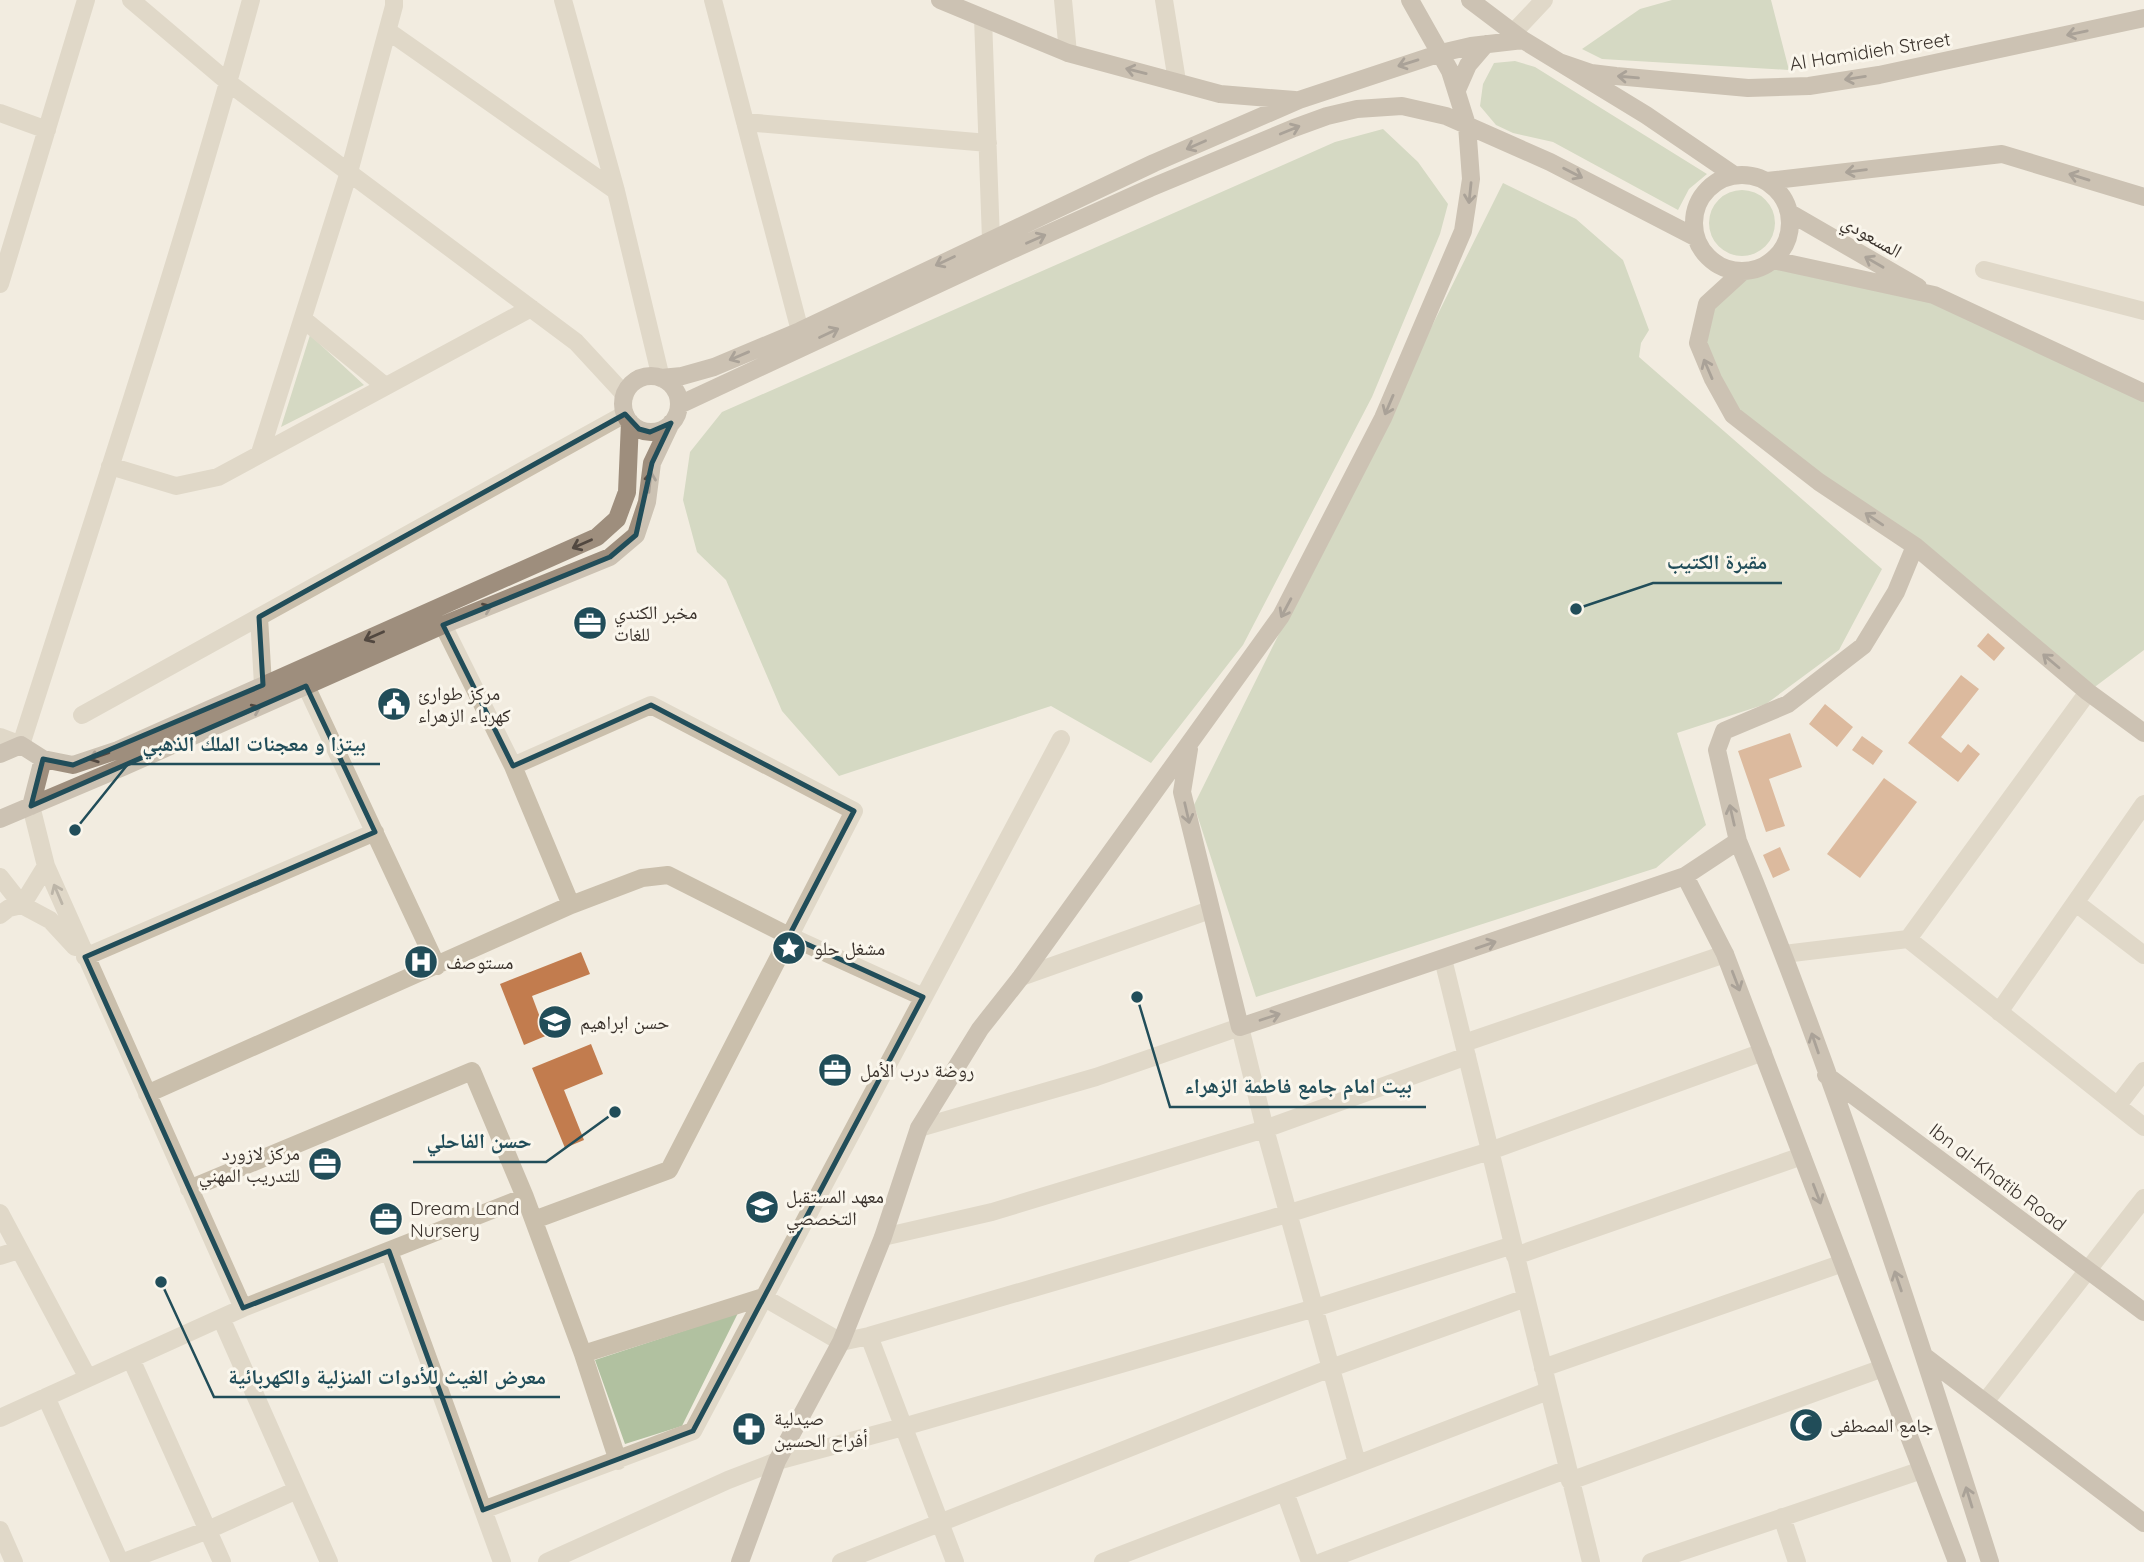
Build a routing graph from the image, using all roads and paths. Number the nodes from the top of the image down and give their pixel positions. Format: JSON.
{"nodes":[{"id":1,"x":86,"y":0,"type":"edge"},
{"id":2,"x":131,"y":0,"type":"edge"},
{"id":3,"x":251,"y":0,"type":"edge"},
{"id":4,"x":394,"y":0,"type":"edge"},
{"id":5,"x":563,"y":0,"type":"edge"},
{"id":6,"x":713,"y":0,"type":"edge"},
{"id":7,"x":940,"y":0,"type":"edge"},
{"id":8,"x":1063,"y":0,"type":"edge"},
{"id":9,"x":1164,"y":0,"type":"edge"},
{"id":10,"x":1410,"y":0,"type":"edge"},
{"id":11,"x":1471,"y":0,"type":"edge"},
{"id":12,"x":1544,"y":0,"type":"edge"},
{"id":13,"x":984,"y":18,"type":"junction"},
{"id":14,"x":2144,"y":18,"type":"edge"},
{"id":15,"x":388,"y":31,"type":"junction"},
{"id":16,"x":1518,"y":37,"type":"junction"},
{"id":17,"x":1486,"y":44,"type":"junction"},
{"id":18,"x":1068,"y":53,"type":"junction"},
{"id":19,"x":1441,"y":53,"type":"junction"},
{"id":20,"x":1559,"y":62,"type":"junction"},
{"id":21,"x":1177,"y":81,"type":"junction"},
{"id":22,"x":229,"y":83,"type":"junction"},
{"id":23,"x":1457,"y":90,"type":"junction"},
{"id":24,"x":1298,"y":100,"type":"junction"},
{"id":25,"x":0,"y":113,"type":"edge"},
{"id":26,"x":745,"y":122,"type":"junction"},
{"id":27,"x":1467,"y":125,"type":"junction"},
{"id":28,"x":47,"y":130,"type":"junction"},
{"id":29,"x":988,"y":143,"type":"junction"},
{"id":30,"x":349,"y":172,"type":"junction"},
{"id":31,"x":1734,"y":175,"type":"junction"},
{"id":32,"x":1767,"y":181,"type":"junction"},
{"id":33,"x":616,"y":191,"type":"junction"},
{"id":34,"x":2144,"y":197,"type":"edge"},
{"id":35,"x":1790,"y":213,"type":"junction"},
{"id":36,"x":1695,"y":237,"type":"junction"},
{"id":37,"x":991,"y":240,"type":"junction"},
{"id":38,"x":1773,"y":260,"type":"junction"},
{"id":39,"x":1984,"y":270,"type":"dead end"},
{"id":40,"x":1742,"y":272,"type":"junction"},
{"id":41,"x":1,"y":274,"type":"edge"},
{"id":42,"x":1934,"y":295,"type":"junction"},
{"id":43,"x":531,"y":308,"type":"junction"},
{"id":44,"x":2144,"y":311,"type":"edge"},
{"id":45,"x":303,"y":319,"type":"junction"},
{"id":46,"x":800,"y":331,"type":"junction"},
{"id":47,"x":661,"y":378,"type":"junction"},
{"id":48,"x":386,"y":386,"type":"junction"},
{"id":49,"x":2144,"y":393,"type":"edge"},
{"id":50,"x":625,"y":395,"type":"junction"},
{"id":51,"x":679,"y":405,"type":"junction"},
{"id":52,"x":627,"y":418,"type":"junction"},
{"id":53,"x":671,"y":423,"type":"junction"},
{"id":54,"x":261,"y":453,"type":"junction"},
{"id":55,"x":110,"y":466,"type":"junction"},
{"id":56,"x":1915,"y":546,"type":"junction"},
{"id":57,"x":259,"y":617,"type":"junction"},
{"id":58,"x":443,"y":625,"type":"junction"},
{"id":59,"x":263,"y":685,"type":"junction"},
{"id":60,"x":306,"y":686,"type":"junction"},
{"id":61,"x":2088,"y":692,"type":"junction"},
{"id":62,"x":82,"y":715,"type":"dead end"},
{"id":63,"x":2144,"y":733,"type":"edge"},
{"id":64,"x":0,"y":737,"type":"edge"},
{"id":65,"x":1061,"y":738,"type":"dead end"},
{"id":66,"x":21,"y":745,"type":"junction"},
{"id":67,"x":1189,"y":746,"type":"junction"},
{"id":68,"x":0,"y":754,"type":"edge"},
{"id":69,"x":43,"y":759,"type":"junction"},
{"id":70,"x":513,"y":766,"type":"junction"},
{"id":71,"x":2144,"y":804,"type":"edge"},
{"id":72,"x":31,"y":806,"type":"junction"},
{"id":73,"x":0,"y":819,"type":"edge"},
{"id":74,"x":375,"y":832,"type":"junction"},
{"id":75,"x":1738,"y":841,"type":"junction"},
{"id":76,"x":46,"y":866,"type":"junction"},
{"id":77,"x":1685,"y":876,"type":"junction"},
{"id":78,"x":0,"y":877,"type":"edge"},
{"id":79,"x":2076,"y":904,"type":"junction"},
{"id":80,"x":22,"y":905,"type":"junction"},
{"id":81,"x":571,"y":905,"type":"junction"},
{"id":82,"x":1210,"y":910,"type":"junction"},
{"id":83,"x":0,"y":915,"type":"edge"},
{"id":84,"x":789,"y":936,"type":"junction"},
{"id":85,"x":1908,"y":939,"type":"junction"},
{"id":86,"x":1725,"y":954,"type":"junction"},
{"id":87,"x":1784,"y":954,"type":"junction"},
{"id":88,"x":2144,"y":955,"type":"edge"},
{"id":89,"x":85,"y":957,"type":"junction"},
{"id":90,"x":1443,"y":959,"type":"junction"},
{"id":91,"x":436,"y":965,"type":"junction"},
{"id":92,"x":1021,"y":977,"type":"junction"},
{"id":93,"x":923,"y":997,"type":"junction"},
{"id":94,"x":1999,"y":1012,"type":"junction"},
{"id":95,"x":1240,"y":1027,"type":"junction"},
{"id":96,"x":1465,"y":1049,"type":"junction"},
{"id":97,"x":1763,"y":1052,"type":"junction"},
{"id":98,"x":2144,"y":1071,"type":"edge"},
{"id":99,"x":1826,"y":1075,"type":"junction"},
{"id":100,"x":147,"y":1094,"type":"junction"},
{"id":101,"x":2118,"y":1105,"type":"junction"},
{"id":102,"x":2144,"y":1127,"type":"edge"},
{"id":103,"x":919,"y":1128,"type":"junction"},
{"id":104,"x":1265,"y":1129,"type":"junction"},
{"id":105,"x":1490,"y":1151,"type":"junction"},
{"id":106,"x":1802,"y":1156,"type":"junction"},
{"id":107,"x":190,"y":1189,"type":"junction"},
{"id":108,"x":526,"y":1197,"type":"junction"},
{"id":109,"x":2144,"y":1198,"type":"edge"},
{"id":110,"x":0,"y":1213,"type":"edge"},
{"id":111,"x":1290,"y":1213,"type":"junction"},
{"id":112,"x":534,"y":1220,"type":"junction"},
{"id":113,"x":883,"y":1237,"type":"junction"},
{"id":114,"x":19,"y":1250,"type":"junction"},
{"id":115,"x":1514,"y":1250,"type":"junction"},
{"id":116,"x":389,"y":1251,"type":"junction"},
{"id":117,"x":0,"y":1256,"type":"edge"},
{"id":118,"x":1843,"y":1263,"type":"junction"},
{"id":119,"x":2088,"y":1270,"type":"junction"},
{"id":120,"x":763,"y":1297,"type":"junction"},
{"id":121,"x":1525,"y":1298,"type":"junction"},
{"id":122,"x":243,"y":1308,"type":"junction"},
{"id":123,"x":1315,"y":1308,"type":"junction"},
{"id":124,"x":2144,"y":1312,"type":"edge"},
{"id":125,"x":220,"y":1318,"type":"junction"},
{"id":126,"x":869,"y":1336,"type":"junction"},
{"id":127,"x":841,"y":1342,"type":"junction"},
{"id":128,"x":583,"y":1354,"type":"junction"},
{"id":129,"x":1924,"y":1356,"type":"junction"},
{"id":130,"x":131,"y":1359,"type":"junction"},
{"id":131,"x":1331,"y":1368,"type":"junction"},
{"id":132,"x":1542,"y":1368,"type":"junction"},
{"id":133,"x":1883,"y":1368,"type":"junction"},
{"id":134,"x":88,"y":1378,"type":"junction"},
{"id":135,"x":1548,"y":1391,"type":"junction"},
{"id":136,"x":46,"y":1397,"type":"junction"},
{"id":137,"x":1985,"y":1402,"type":"junction"},
{"id":138,"x":0,"y":1418,"type":"edge"},
{"id":139,"x":903,"y":1427,"type":"junction"},
{"id":140,"x":618,"y":1461,"type":"junction"},
{"id":141,"x":777,"y":1461,"type":"junction"},
{"id":142,"x":1357,"y":1463,"type":"junction"},
{"id":143,"x":1922,"y":1470,"type":"junction"},
{"id":144,"x":1569,"y":1475,"type":"junction"},
{"id":145,"x":297,"y":1490,"type":"junction"},
{"id":146,"x":1286,"y":1492,"type":"junction"},
{"id":147,"x":483,"y":1510,"type":"junction"},
{"id":148,"x":1782,"y":1517,"type":"junction"},
{"id":149,"x":2144,"y":1523,"type":"edge"},
{"id":150,"x":939,"y":1525,"type":"junction"},
{"id":151,"x":0,"y":1530,"type":"edge"},
{"id":152,"x":208,"y":1530,"type":"junction"},
{"id":153,"x":1681,"y":1557,"type":"edge"},
{"id":154,"x":14,"y":1562,"type":"edge"},
{"id":155,"x":122,"y":1562,"type":"edge"},
{"id":156,"x":222,"y":1562,"type":"edge"},
{"id":157,"x":330,"y":1562,"type":"edge"},
{"id":158,"x":502,"y":1562,"type":"edge"},
{"id":159,"x":547,"y":1562,"type":"edge"},
{"id":160,"x":740,"y":1562,"type":"edge"},
{"id":161,"x":841,"y":1562,"type":"edge"},
{"id":162,"x":955,"y":1562,"type":"edge"},
{"id":163,"x":1102,"y":1562,"type":"edge"},
{"id":164,"x":1310,"y":1562,"type":"edge"},
{"id":165,"x":1322,"y":1562,"type":"edge"},
{"id":166,"x":1591,"y":1562,"type":"edge"},
{"id":167,"x":1651,"y":1562,"type":"edge"},
{"id":168,"x":1797,"y":1562,"type":"edge"},
{"id":169,"x":1957,"y":1562,"type":"edge"},
{"id":170,"x":1990,"y":1562,"type":"edge"}],
"edges":[{"from":1,"to":28,"type":"street"},
{"from":2,"to":22,"type":"street"},
{"from":3,"to":22,"type":"street"},
{"from":4,"to":15,"type":"street"},
{"from":5,"to":33,"type":"street"},
{"from":6,"to":26,"type":"street"},
{"from":7,"to":13,"type":"main road"},
{"from":8,"to":18,"type":"street"},
{"from":9,"to":21,"type":"street"},
{"from":10,"to":19,"type":"main road"},
{"from":11,"to":16,"type":"main road"},
{"from":12,"to":16,"type":"street"},
{"from":13,"to":18,"type":"main road"},
{"from":13,"to":29,"type":"street"},
{"from":14,"to":20,"type":"main road","name":"Al Hamidieh Street","one_way":true},
{"from":15,"to":30,"type":"street"},
{"from":15,"to":33,"type":"street"},
{"from":16,"to":17,"type":"main road"},
{"from":16,"to":20,"type":"main road"},
{"from":17,"to":19,"type":"main road"},
{"from":17,"to":23,"type":"main road"},
{"from":21,"to":18,"type":"main road","one_way":true},
{"from":19,"to":23,"type":"main road"},
{"from":19,"to":24,"type":"main road","one_way":true},
{"from":20,"to":31,"type":"main road"},
{"from":21,"to":24,"type":"main road"},
{"from":22,"to":30,"type":"street"},
{"from":22,"to":55,"type":"street"},
{"from":23,"to":27,"type":"main road"},
{"from":24,"to":37,"type":"main road","one_way":true},
{"from":25,"to":28,"type":"street"},
{"from":26,"to":29,"type":"street"},
{"from":26,"to":46,"type":"street"},
{"from":27,"to":36,"type":"main road","one_way":true},
{"from":51,"to":27,"type":"main road","one_way":true},
{"from":27,"to":67,"type":"main road","one_way":true},
{"from":28,"to":41,"type":"street"},
{"from":29,"to":37,"type":"street"},
{"from":30,"to":43,"type":"street"},
{"from":30,"to":45,"type":"street"},
{"from":31,"to":32,"type":"main road"},
{"from":31,"to":36,"type":"main road"},
{"from":34,"to":32,"type":"main road","one_way":true},
{"from":32,"to":35,"type":"main road"},
{"from":33,"to":47,"type":"street"},
{"from":35,"to":38,"type":"main road"},
{"from":42,"to":35,"type":"main road","name":"المسعودي","one_way":true},
{"from":36,"to":40,"type":"main road"},
{"from":37,"to":46,"type":"main road","one_way":true},
{"from":38,"to":40,"type":"main road"},
{"from":38,"to":42,"type":"main road"},
{"from":39,"to":44,"type":"street"},
{"from":56,"to":40,"type":"main road","one_way":true},
{"from":42,"to":49,"type":"main road"},
{"from":43,"to":48,"type":"street"},
{"from":43,"to":50,"type":"street"},
{"from":45,"to":48,"type":"street"},
{"from":45,"to":54,"type":"street"},
{"from":46,"to":47,"type":"main road","one_way":true},
{"from":47,"to":50,"type":"main road"},
{"from":47,"to":51,"type":"main road"},
{"from":48,"to":54,"type":"street"},
{"from":50,"to":52,"type":"main road"},
{"from":51,"to":53,"type":"main road"},
{"from":52,"to":53,"type":"main road"},
{"from":52,"to":57,"type":"street"},
{"from":52,"to":59,"type":"main road","one_way":true},
{"from":58,"to":53,"type":"main road","one_way":true},
{"from":54,"to":55,"type":"street"},
{"from":55,"to":66,"type":"street"},
{"from":61,"to":56,"type":"main road","one_way":true},
{"from":75,"to":56,"type":"main road","one_way":true},
{"from":57,"to":59,"type":"street"},
{"from":57,"to":62,"type":"street"},
{"from":58,"to":60,"type":"main road"},
{"from":58,"to":70,"type":"street"},
{"from":59,"to":69,"type":"main road","one_way":true},
{"from":72,"to":60,"type":"main road","one_way":true},
{"from":60,"to":74,"type":"street"},
{"from":61,"to":63,"type":"main road"},
{"from":61,"to":85,"type":"street"},
{"from":64,"to":66,"type":"street"},
{"from":65,"to":93,"type":"street"},
{"from":66,"to":68,"type":"main road"},
{"from":66,"to":69,"type":"main road"},
{"from":67,"to":82,"type":"main road","one_way":true},
{"from":67,"to":92,"type":"main road"},
{"from":69,"to":72,"type":"main road"},
{"from":70,"to":81,"type":"street"},
{"from":70,"to":84,"type":"street"},
{"from":71,"to":79,"type":"street"},
{"from":72,"to":73,"type":"main road"},
{"from":72,"to":76,"type":"street"},
{"from":74,"to":89,"type":"street"},
{"from":74,"to":91,"type":"street"},
{"from":75,"to":77,"type":"main road"},
{"from":75,"to":87,"type":"main road"},
{"from":76,"to":80,"type":"street"},
{"from":89,"to":76,"type":"street","one_way":true},
{"from":77,"to":86,"type":"main road"},
{"from":90,"to":77,"type":"main road","one_way":true},
{"from":78,"to":80,"type":"street"},
{"from":79,"to":88,"type":"street"},
{"from":79,"to":94,"type":"street"},
{"from":80,"to":83,"type":"street"},
{"from":80,"to":89,"type":"street"},
{"from":81,"to":84,"type":"street"},
{"from":81,"to":91,"type":"street"},
{"from":82,"to":92,"type":"street"},
{"from":82,"to":95,"type":"main road"},
{"from":84,"to":93,"type":"street"},
{"from":84,"to":112,"type":"street"},
{"from":85,"to":87,"type":"street"},
{"from":85,"to":94,"type":"street"},
{"from":86,"to":96,"type":"street"},
{"from":86,"to":97,"type":"main road","one_way":true},
{"from":99,"to":87,"type":"main road","one_way":true},
{"from":89,"to":100,"type":"street"},
{"from":95,"to":90,"type":"main road","one_way":true},
{"from":90,"to":96,"type":"street"},
{"from":91,"to":100,"type":"street"},
{"from":92,"to":103,"type":"main road"},
{"from":93,"to":120,"type":"street"},
{"from":94,"to":101,"type":"street"},
{"from":95,"to":103,"type":"street"},
{"from":95,"to":104,"type":"street"},
{"from":96,"to":104,"type":"street"},
{"from":96,"to":105,"type":"street"},
{"from":97,"to":105,"type":"street"},
{"from":97,"to":106,"type":"main road"},
{"from":98,"to":101,"type":"street"},
{"from":99,"to":119,"type":"main road","name":"Ibn al-Khatib Road"},
{"from":129,"to":99,"type":"main road","one_way":true},
{"from":100,"to":107,"type":"street"},
{"from":101,"to":102,"type":"street"},
{"from":103,"to":113,"type":"main road"},
{"from":104,"to":111,"type":"street"},
{"from":104,"to":113,"type":"street"},
{"from":105,"to":111,"type":"street"},
{"from":105,"to":115,"type":"street"},
{"from":106,"to":115,"type":"street"},
{"from":106,"to":118,"type":"main road","one_way":true},
{"from":107,"to":108,"type":"street"},
{"from":107,"to":122,"type":"street"},
{"from":108,"to":112,"type":"street"},
{"from":108,"to":116,"type":"street"},
{"from":109,"to":119,"type":"street"},
{"from":110,"to":114,"type":"street"},
{"from":111,"to":123,"type":"street"},
{"from":111,"to":126,"type":"street"},
{"from":112,"to":128,"type":"street"},
{"from":113,"to":127,"type":"main road"},
{"from":114,"to":117,"type":"street"},
{"from":114,"to":134,"type":"street"},
{"from":115,"to":121,"type":"street"},
{"from":115,"to":123,"type":"street"},
{"from":116,"to":122,"type":"street"},
{"from":116,"to":147,"type":"street"},
{"from":118,"to":132,"type":"street"},
{"from":118,"to":133,"type":"main road"},
{"from":119,"to":124,"type":"main road","name":"Ibn al-Khatib Road"},
{"from":119,"to":137,"type":"street"},
{"from":120,"to":127,"type":"street"},
{"from":120,"to":128,"type":"street"},
{"from":120,"to":140,"type":"street"},
{"from":121,"to":131,"type":"street"},
{"from":121,"to":132,"type":"street"},
{"from":122,"to":125,"type":"street"},
{"from":123,"to":131,"type":"street"},
{"from":123,"to":139,"type":"street"},
{"from":125,"to":130,"type":"street"},
{"from":125,"to":145,"type":"street"},
{"from":126,"to":127,"type":"street"},
{"from":126,"to":139,"type":"street"},
{"from":127,"to":141,"type":"main road"},
{"from":128,"to":140,"type":"street"},
{"from":129,"to":137,"type":"main road"},
{"from":170,"to":129,"type":"main road","one_way":true},
{"from":130,"to":134,"type":"street"},
{"from":130,"to":152,"type":"street"},
{"from":131,"to":142,"type":"street"},
{"from":131,"to":150,"type":"street"},
{"from":132,"to":135,"type":"street"},
{"from":133,"to":143,"type":"main road"},
{"from":133,"to":144,"type":"street"},
{"from":134,"to":136,"type":"street"},
{"from":135,"to":142,"type":"street"},
{"from":135,"to":144,"type":"street"},
{"from":136,"to":138,"type":"street"},
{"from":136,"to":155,"type":"street"},
{"from":137,"to":149,"type":"main road"},
{"from":139,"to":141,"type":"street"},
{"from":139,"to":150,"type":"street"},
{"from":140,"to":147,"type":"street"},
{"from":141,"to":159,"type":"street"},
{"from":141,"to":160,"type":"main road"},
{"from":142,"to":146,"type":"street"},
{"from":143,"to":148,"type":"street"},
{"from":143,"to":169,"type":"main road"},
{"from":144,"to":165,"type":"street"},
{"from":144,"to":166,"type":"street"},
{"from":145,"to":152,"type":"street"},
{"from":145,"to":157,"type":"street"},
{"from":146,"to":163,"type":"street"},
{"from":146,"to":164,"type":"street"},
{"from":147,"to":158,"type":"street"},
{"from":148,"to":153,"type":"street"},
{"from":148,"to":168,"type":"street"},
{"from":150,"to":161,"type":"street"},
{"from":150,"to":162,"type":"street"},
{"from":151,"to":154,"type":"street"},
{"from":152,"to":155,"type":"street"},
{"from":152,"to":156,"type":"street"},
{"from":153,"to":167,"type":"street"}]}
